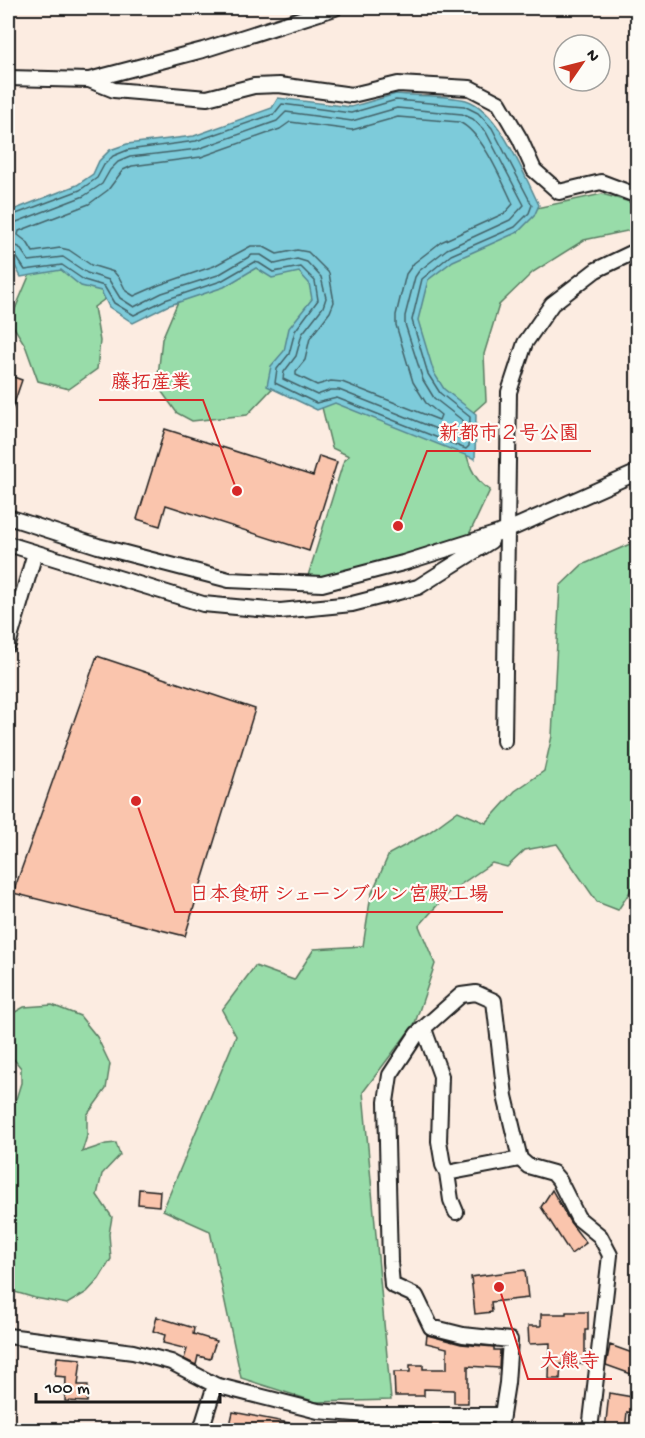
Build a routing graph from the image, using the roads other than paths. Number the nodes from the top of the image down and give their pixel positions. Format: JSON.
{"nodes":[{"id":1,"x":335,"y":8,"type":"edge"},
{"id":2,"x":8,"y":78,"type":"edge"},
{"id":3,"x":89,"y":80,"type":"junction"},
{"id":4,"x":638,"y":196,"type":"edge"},
{"id":5,"x":638,"y":250,"type":"edge"},
{"id":6,"x":638,"y":472,"type":"edge"},
{"id":7,"x":8,"y":517,"type":"edge"},
{"id":8,"x":508,"y":530,"type":"junction"},
{"id":9,"x":8,"y":544,"type":"edge"},
{"id":10,"x":34,"y":553,"type":"junction"},
{"id":11,"x":8,"y":645,"type":"edge"},
{"id":12,"x":504,"y":741,"type":"dead end"},
{"id":13,"x":424,"y":1029,"type":"junction"},
{"id":14,"x":520,"y":1159,"type":"junction"},
{"id":15,"x":447,"y":1173,"type":"junction"},
{"id":16,"x":456,"y":1212,"type":"dead end"},
{"id":17,"x":8,"y":1336,"type":"edge"},
{"id":18,"x":215,"y":1385,"type":"junction"},
{"id":19,"x":502,"y":1415,"type":"junction"},
{"id":20,"x":201,"y":1431,"type":"edge"},
{"id":21,"x":500,"y":1431,"type":"edge"},
{"id":22,"x":590,"y":1431,"type":"edge"}],
"edges":[{"from":1,"to":3,"type":"street"},
{"from":2,"to":3,"type":"street"},
{"from":3,"to":4,"type":"street"},
{"from":5,"to":8,"type":"street"},
{"from":6,"to":8,"type":"street"},
{"from":7,"to":8,"type":"street"},
{"from":8,"to":10,"type":"street"},
{"from":8,"to":12,"type":"street"},
{"from":9,"to":10,"type":"street"},
{"from":10,"to":11,"type":"street"},
{"from":13,"to":14,"type":"street"},
{"from":13,"to":15,"type":"street"},
{"from":13,"to":19,"type":"street"},
{"from":14,"to":15,"type":"street"},
{"from":14,"to":22,"type":"street"},
{"from":15,"to":16,"type":"street"},
{"from":17,"to":18,"type":"street"},
{"from":18,"to":19,"type":"street"},
{"from":18,"to":20,"type":"street"},
{"from":19,"to":21,"type":"street"}]}
